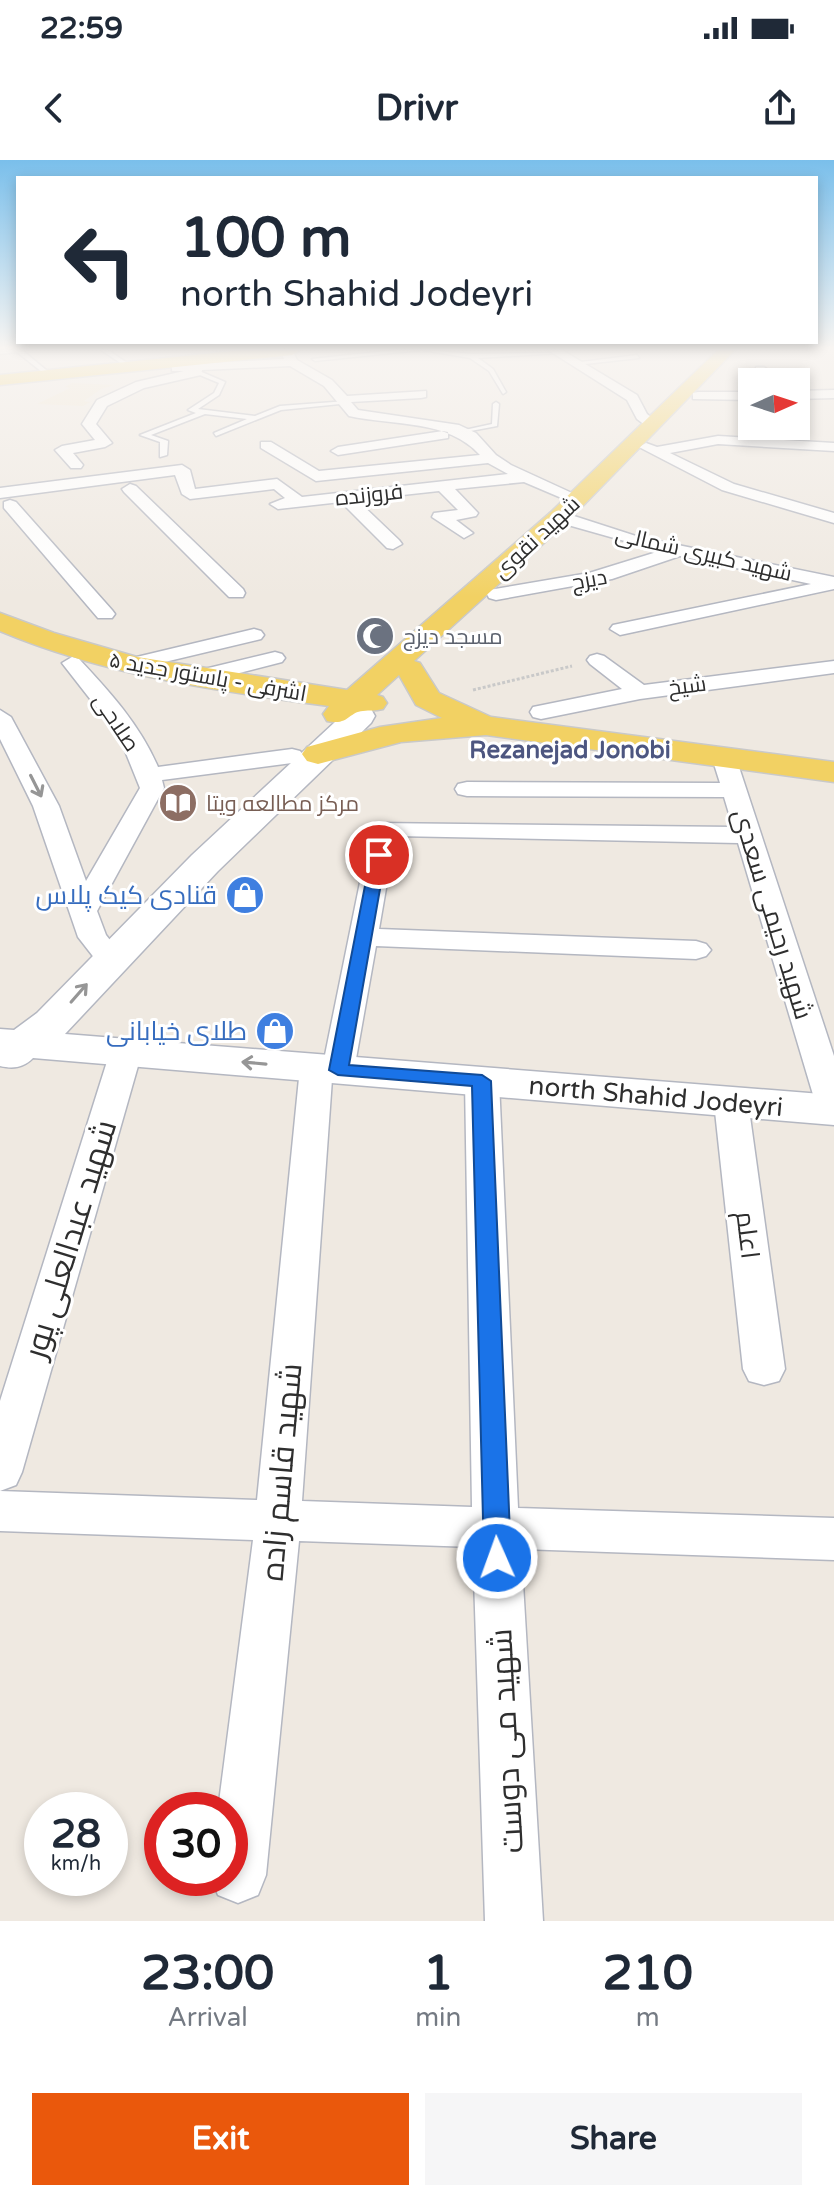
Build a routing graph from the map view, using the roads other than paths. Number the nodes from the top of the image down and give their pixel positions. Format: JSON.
{"nodes":[{"id":1,"x":96,"y":432,"type":"edge"},
{"id":2,"x":151,"y":432,"type":"edge"},
{"id":3,"x":220,"y":432,"type":"edge"},
{"id":4,"x":387,"y":432,"type":"edge"},
{"id":5,"x":461,"y":432,"type":"edge"},
{"id":6,"x":462,"y":432,"type":"edge"},
{"id":7,"x":648,"y":432,"type":"edge"},
{"id":8,"x":659,"y":432,"type":"edge"},
{"id":9,"x":661,"y":432,"type":"edge"},
{"id":10,"x":216,"y":434,"type":"dead end"},
{"id":11,"x":364,"y":436,"type":"dead end"},
{"id":12,"x":652,"y":441,"type":"junction"},
{"id":13,"x":266,"y":445,"type":"dead end"},
{"id":14,"x":828,"y":447,"type":"edge"},
{"id":15,"x":338,"y":451,"type":"dead end"},
{"id":16,"x":163,"y":455,"type":"dead end"},
{"id":17,"x":491,"y":458,"type":"junction"},
{"id":18,"x":810,"y":462,"type":"dead end"},
{"id":19,"x":76,"y":465,"type":"dead end"},
{"id":20,"x":525,"y":477,"type":"junction"},
{"id":21,"x":183,"y":482,"type":"junction"},
{"id":22,"x":443,"y":486,"type":"junction"},
{"id":23,"x":130,"y":489,"type":"junction"},
{"id":24,"x":345,"y":497,"type":"junction"},
{"id":25,"x":3,"y":502,"type":"edge"},
{"id":26,"x":299,"y":502,"type":"junction"},
{"id":27,"x":261,"y":506,"type":"dead end"},
{"id":28,"x":576,"y":510,"type":"junction"},
{"id":29,"x":834,"y":518,"type":"edge"},
{"id":30,"x":464,"y":533,"type":"dead end"},
{"id":31,"x":393,"y":544,"type":"dead end"},
{"id":32,"x":678,"y":550,"type":"junction"},
{"id":33,"x":834,"y":584,"type":"edge"},
{"id":34,"x":236,"y":593,"type":"dead end"},
{"id":35,"x":496,"y":594,"type":"junction"},
{"id":36,"x":105,"y":614,"type":"dead end"},
{"id":37,"x":0,"y":621,"type":"edge"},
{"id":38,"x":620,"y":629,"type":"dead end"},
{"id":39,"x":254,"y":635,"type":"dead end"},
{"id":40,"x":0,"y":636,"type":"edge"},
{"id":41,"x":275,"y":658,"type":"dead end"},
{"id":42,"x":597,"y":660,"type":"road end"},
{"id":43,"x":72,"y":663,"type":"junction"},
{"id":44,"x":131,"y":664,"type":"junction"},
{"id":45,"x":834,"y":667,"type":"edge"},
{"id":46,"x":196,"y":678,"type":"junction"},
{"id":47,"x":640,"y":692,"type":"junction"},
{"id":48,"x":369,"y":696,"type":"junction"},
{"id":49,"x":451,"y":711,"type":"junction"},
{"id":50,"x":541,"y":712,"type":"dead end"},
{"id":51,"x":0,"y":717,"type":"edge"},
{"id":52,"x":305,"y":755,"type":"junction"},
{"id":53,"x":834,"y":772,"type":"edge"},
{"id":54,"x":149,"y":775,"type":"junction"},
{"id":55,"x":467,"y":789,"type":"dead end"},
{"id":56,"x":748,"y":835,"type":"junction"},
{"id":57,"x":94,"y":936,"type":"junction"},
{"id":58,"x":363,"y":937,"type":"junction"},
{"id":59,"x":696,"y":950,"type":"dead end"},
{"id":60,"x":7,"y":1052,"type":"edge"},
{"id":61,"x":126,"y":1052,"type":"junction"},
{"id":62,"x":327,"y":1069,"type":"junction"},
{"id":63,"x":482,"y":1081,"type":"junction"},
{"id":64,"x":731,"y":1102,"type":"junction"},
{"id":65,"x":834,"y":1109,"type":"edge"},
{"id":66,"x":764,"y":1369,"type":"dead end"},
{"id":67,"x":0,"y":1472,"type":"edge"},
{"id":68,"x":0,"y":1511,"type":"edge"},
{"id":69,"x":278,"y":1521,"type":"junction"},
{"id":70,"x":496,"y":1527,"type":"junction"},
{"id":71,"x":834,"y":1539,"type":"edge"},
{"id":72,"x":247,"y":1792,"type":"edge"},
{"id":73,"x":514,"y":1921,"type":"edge"}],
"edges":[{"from":1,"to":19,"type":"street"},
{"from":2,"to":16,"type":"lane"},
{"from":3,"to":10,"type":"lane"},
{"from":4,"to":11,"type":"street"},
{"from":5,"to":15,"type":"street"},
{"from":6,"to":17,"type":"street","name":"شهید کبیری شمالی"},
{"from":7,"to":12,"type":"street"},
{"from":8,"to":12,"type":"main road","name":"شهید نقوی"},
{"from":9,"to":12,"type":"main road","name":"شهید نقوی"},
{"from":12,"to":14,"type":"street"},
{"from":12,"to":28,"type":"main road","name":"شهید نقوی"},
{"from":12,"to":29,"type":"street"},
{"from":13,"to":17,"type":"street"},
{"from":14,"to":18,"type":"street"},
{"from":17,"to":20,"type":"street","name":"شهید کبیری شمالی"},
{"from":20,"to":22,"type":"street","name":"فروزنده"},
{"from":20,"to":28,"type":"street","name":"شهید کبیری شمالی"},
{"from":21,"to":23,"type":"street"},
{"from":21,"to":25,"type":"street"},
{"from":21,"to":26,"type":"street"},
{"from":22,"to":24,"type":"street","name":"فروزنده"},
{"from":22,"to":30,"type":"street"},
{"from":23,"to":25,"type":"street"},
{"from":23,"to":34,"type":"street"},
{"from":24,"to":26,"type":"street","name":"فروزنده"},
{"from":24,"to":31,"type":"street"},
{"from":25,"to":36,"type":"street"},
{"from":26,"to":27,"type":"street","name":"فروزنده"},
{"from":28,"to":32,"type":"street","name":"شهید کبیری شمالی"},
{"from":28,"to":35,"type":"main road","name":"شهید نقوی"},
{"from":28,"to":48,"type":"main road","name":"شهید نقوی"},
{"from":32,"to":33,"type":"street","name":"شهید کبیری شمالی"},
{"from":32,"to":35,"type":"street","name":"دیزج"},
{"from":33,"to":38,"type":"street"},
{"from":35,"to":48,"type":"main road","name":"شهید نقوی"},
{"from":37,"to":44,"type":"main road","name":"اشرفی - پاستور جدید ۵"},
{"from":39,"to":44,"type":"street"},
{"from":40,"to":43,"type":"main road","name":"اشرفی - پاستور جدید ۵"},
{"from":41,"to":46,"type":"street"},
{"from":42,"to":47,"type":"street"},
{"from":43,"to":48,"type":"main road","name":"اشرفی - پاستور جدید ۵"},
{"from":43,"to":54,"type":"street","name":"صلاحی"},
{"from":44,"to":46,"type":"main road","name":"اشرفی - پاستور جدید ۵"},
{"from":45,"to":47,"type":"street","name":"شیخ"},
{"from":46,"to":48,"type":"main road","name":"اشرفی - پاستور جدید ۵"},
{"from":47,"to":50,"type":"street","name":"شیخ"},
{"from":48,"to":49,"type":"main road","name":"اشرفی - پاستور جدید ۵"},
{"from":48,"to":49,"type":"main road"},
{"from":48,"to":52,"type":"main road"},
{"from":49,"to":52,"type":"main road"},
{"from":49,"to":53,"type":"main road"},
{"from":51,"to":57,"type":"street","one_way":true},
{"from":52,"to":54,"type":"street"},
{"from":52,"to":57,"type":"main road"},
{"from":54,"to":57,"type":"street","name":"صلاحی"},
{"from":55,"to":56,"type":"street","name":"شهید رحیمی سعدی"},
{"from":56,"to":58,"type":"street","name":"شهید قاسم زاده"},
{"from":56,"to":65,"type":"street","name":"شهید رحیمی سعدی"},
{"from":57,"to":60,"type":"main road"},
{"from":58,"to":59,"type":"street"},
{"from":58,"to":62,"type":"street","name":"شهید قاسم زاده"},
{"from":60,"to":61,"type":"main road","name":"north Shahid Jodeyri"},
{"from":62,"to":61,"type":"main road","name":"north Shahid Jodeyri","one_way":true},
{"from":61,"to":67,"type":"street","name":"شهید عبدالعلی پور"},
{"from":62,"to":63,"type":"main road","name":"north Shahid Jodeyri"},
{"from":62,"to":69,"type":"street","name":"شهید قاسم زاده"},
{"from":63,"to":64,"type":"main road","name":"north Shahid Jodeyri"},
{"from":63,"to":70,"type":"street","name":"شهید می دوست"},
{"from":64,"to":65,"type":"main road","name":"north Shahid Jodeyri"},
{"from":64,"to":66,"type":"street","name":"اعلم"},
{"from":68,"to":69,"type":"street"},
{"from":69,"to":70,"type":"street"},
{"from":69,"to":72,"type":"street","name":"شهید قاسم زاده"},
{"from":70,"to":71,"type":"street"},
{"from":70,"to":73,"type":"street","name":"شهید می دوست"}]}
